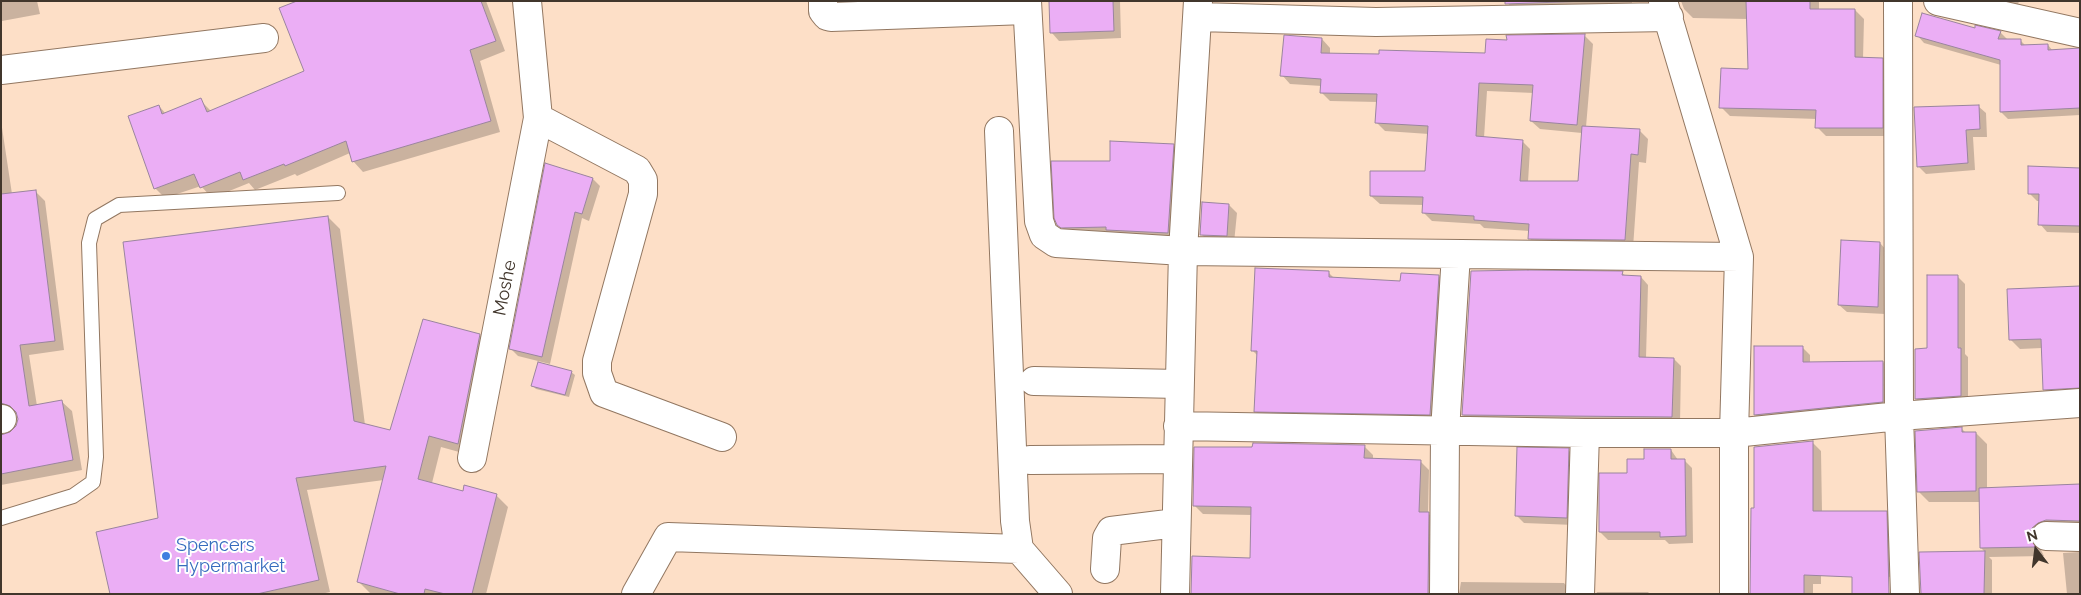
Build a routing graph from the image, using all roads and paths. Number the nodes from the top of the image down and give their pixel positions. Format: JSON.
{"nodes":[{"id":1,"x":527,"y":1,"type":"edge"},
{"id":2,"x":823,"y":1,"type":"edge"},
{"id":3,"x":1898,"y":1,"type":"edge"},
{"id":4,"x":1938,"y":1,"type":"edge"},
{"id":5,"x":1000,"y":6,"type":"edge"},
{"id":6,"x":1026,"y":6,"type":"edge"},
{"id":7,"x":1198,"y":9,"type":"edge"},
{"id":8,"x":1666,"y":9,"type":"edge"},
{"id":9,"x":2080,"y":33,"type":"edge"},
{"id":10,"x":264,"y":38,"type":"dead end"},
{"id":11,"x":1,"y":70,"type":"edge"},
{"id":12,"x":538,"y":118,"type":"junction"},
{"id":13,"x":999,"y":130,"type":"dead end"},
{"id":14,"x":338,"y":193,"type":"dead end"},
{"id":15,"x":1183,"y":251,"type":"junction"},
{"id":16,"x":1456,"y":254,"type":"junction"},
{"id":17,"x":1739,"y":257,"type":"junction"},
{"id":18,"x":1034,"y":381,"type":"dead end"},
{"id":19,"x":1179,"y":384,"type":"junction"},
{"id":20,"x":2080,"y":403,"type":"edge"},
{"id":21,"x":1900,"y":416,"type":"junction"},
{"id":22,"x":1178,"y":426,"type":"junction"},
{"id":23,"x":1445,"y":431,"type":"junction"},
{"id":24,"x":1585,"y":433,"type":"junction"},
{"id":25,"x":1734,"y":433,"type":"junction"},
{"id":26,"x":722,"y":437,"type":"dead end"},
{"id":27,"x":472,"y":458,"type":"dead end"},
{"id":28,"x":1177,"y":459,"type":"junction"},
{"id":29,"x":1030,"y":460,"type":"dead end"},
{"id":30,"x":1,"y":518,"type":"edge"},
{"id":31,"x":1176,"y":523,"type":"junction"},
{"id":32,"x":2046,"y":536,"type":"dead end"},
{"id":33,"x":2080,"y":537,"type":"edge"},
{"id":34,"x":1019,"y":549,"type":"junction"},
{"id":35,"x":1105,"y":569,"type":"dead end"},
{"id":36,"x":636,"y":594,"type":"edge"},
{"id":37,"x":1058,"y":594,"type":"edge"},
{"id":38,"x":1175,"y":594,"type":"edge"},
{"id":39,"x":1444,"y":594,"type":"edge"},
{"id":40,"x":1580,"y":594,"type":"edge"},
{"id":41,"x":1734,"y":594,"type":"edge"},
{"id":42,"x":1905,"y":594,"type":"edge"}],
"edges":[{"from":1,"to":12,"type":"street","name":"Moshe"},
{"from":2,"to":5,"type":"street"},
{"from":3,"to":21,"type":"street"},
{"from":4,"to":9,"type":"street"},
{"from":5,"to":6,"type":"street"},
{"from":6,"to":15,"type":"street"},
{"from":7,"to":8,"type":"street"},
{"from":7,"to":15,"type":"street"},
{"from":8,"to":17,"type":"street"},
{"from":10,"to":11,"type":"street"},
{"from":12,"to":26,"type":"street"},
{"from":12,"to":27,"type":"street","name":"Moshe"},
{"from":13,"to":34,"type":"street"},
{"from":14,"to":30,"type":"lane"},
{"from":15,"to":16,"type":"street"},
{"from":15,"to":19,"type":"street"},
{"from":16,"to":17,"type":"street"},
{"from":16,"to":23,"type":"street"},
{"from":17,"to":25,"type":"street"},
{"from":18,"to":19,"type":"street"},
{"from":19,"to":22,"type":"street"},
{"from":20,"to":21,"type":"street"},
{"from":21,"to":25,"type":"street"},
{"from":21,"to":42,"type":"street"},
{"from":22,"to":23,"type":"street"},
{"from":22,"to":28,"type":"street"},
{"from":23,"to":24,"type":"street"},
{"from":23,"to":39,"type":"street"},
{"from":24,"to":25,"type":"street"},
{"from":24,"to":40,"type":"street"},
{"from":25,"to":41,"type":"street"},
{"from":28,"to":29,"type":"street"},
{"from":28,"to":31,"type":"street"},
{"from":31,"to":35,"type":"street"},
{"from":31,"to":38,"type":"street"},
{"from":32,"to":33,"type":"street"},
{"from":34,"to":36,"type":"street"},
{"from":34,"to":37,"type":"street"}]}
